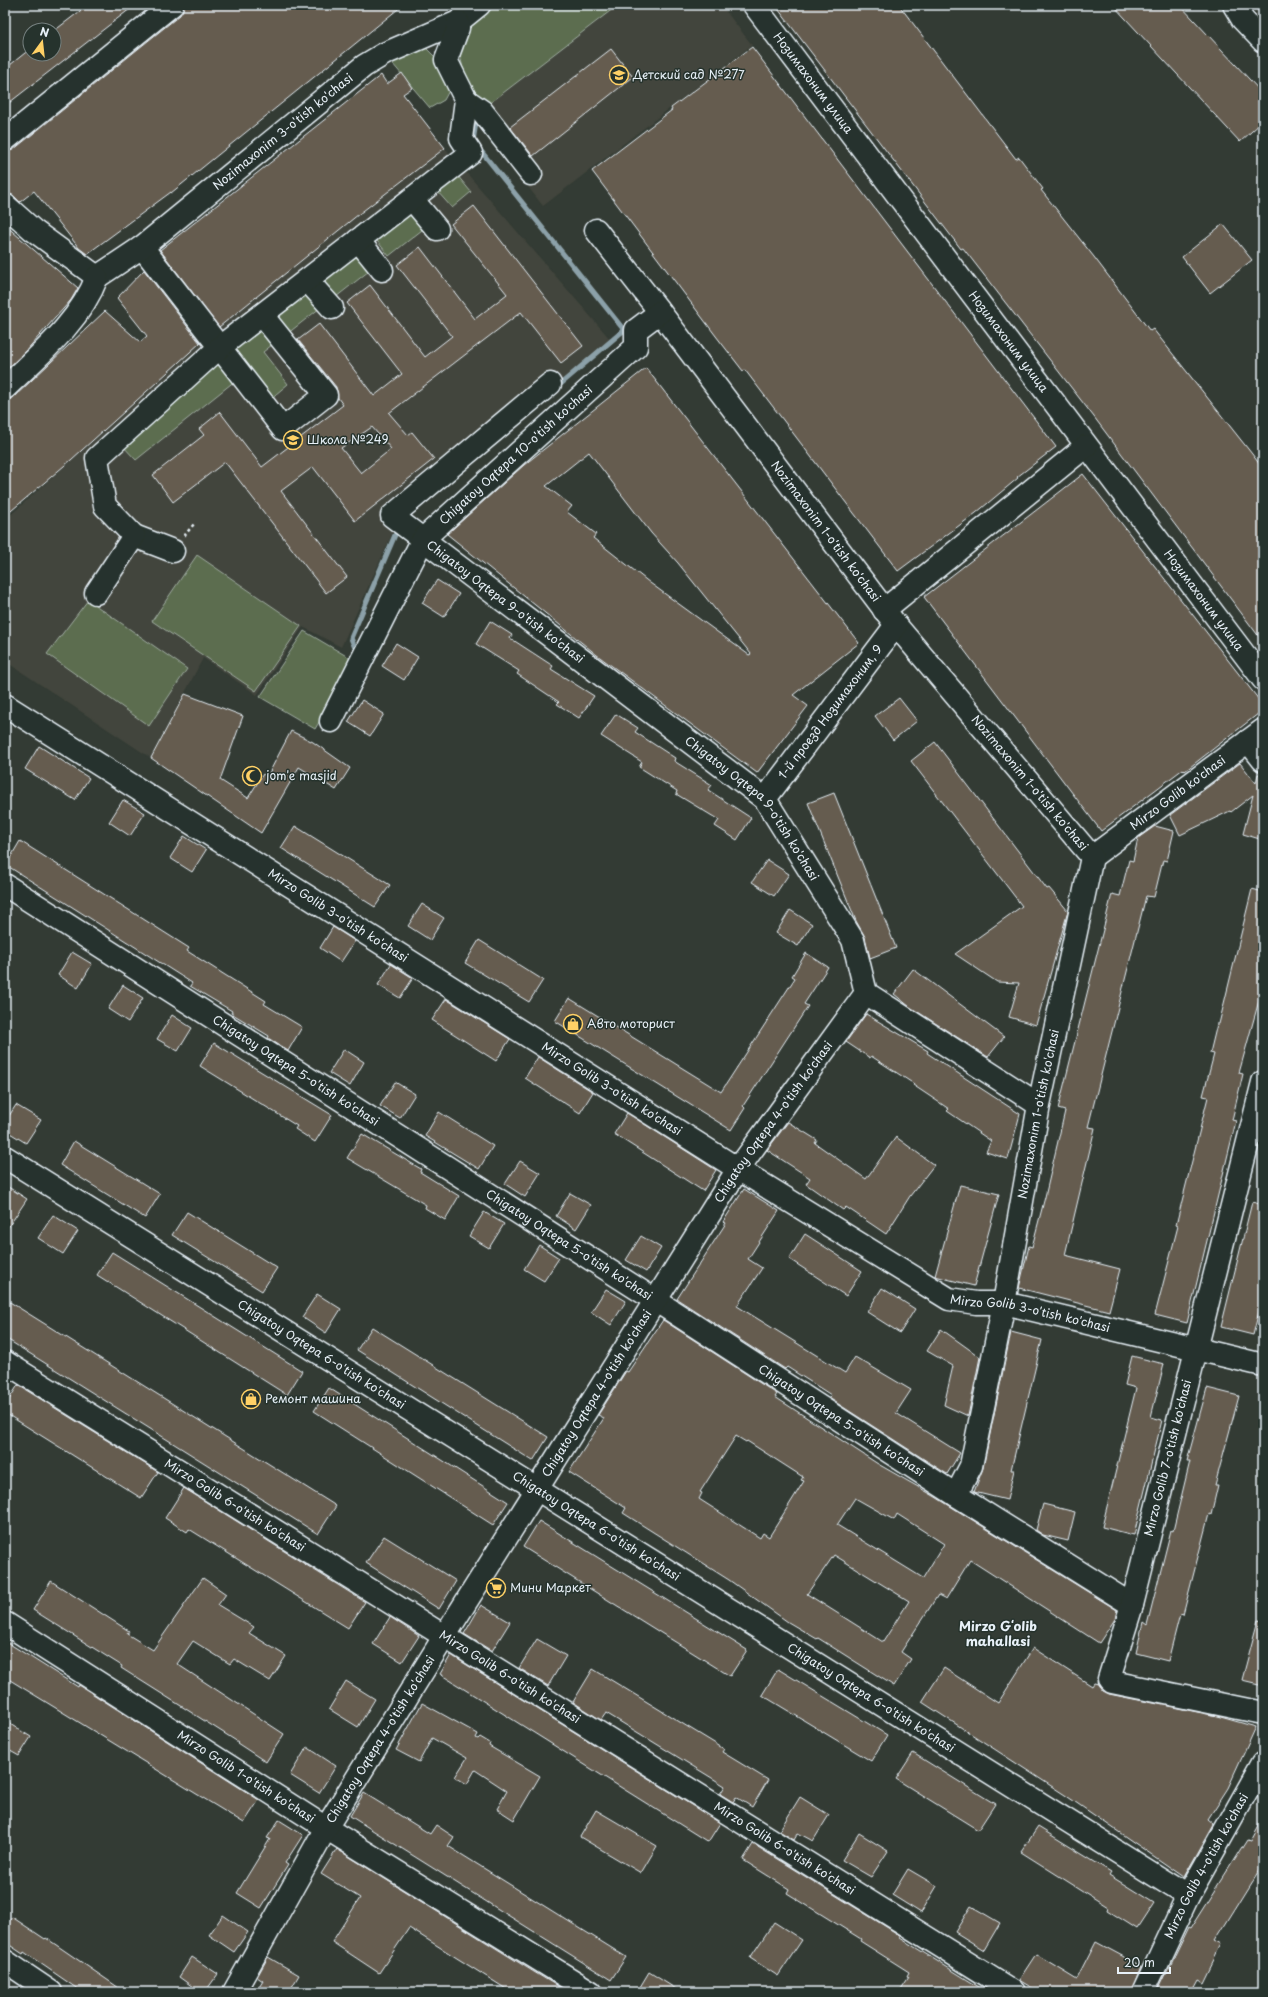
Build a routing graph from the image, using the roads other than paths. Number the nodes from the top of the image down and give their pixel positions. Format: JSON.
{"nodes":[{"id":1,"x":172,"y":5,"type":"edge"},
{"id":2,"x":479,"y":5,"type":"edge"},
{"id":3,"x":754,"y":5,"type":"edge"},
{"id":4,"x":1234,"y":5,"type":"edge"},
{"id":5,"x":458,"y":22,"type":"junction"},
{"id":6,"x":426,"y":37,"type":"junction"},
{"id":7,"x":1263,"y":41,"type":"edge"},
{"id":8,"x":446,"y":60,"type":"junction"},
{"id":9,"x":466,"y":100,"type":"junction"},
{"id":10,"x":5,"y":140,"type":"edge"},
{"id":11,"x":532,"y":174,"type":"dead end"},
{"id":12,"x":412,"y":198,"type":"junction"},
{"id":13,"x":5,"y":206,"type":"edge"},
{"id":14,"x":437,"y":229,"type":"dead end"},
{"id":15,"x":596,"y":230,"type":"dead end"},
{"id":16,"x":358,"y":240,"type":"junction"},
{"id":17,"x":142,"y":246,"type":"junction"},
{"id":18,"x":382,"y":270,"type":"dead end"},
{"id":19,"x":97,"y":277,"type":"junction"},
{"id":20,"x":307,"y":280,"type":"junction"},
{"id":21,"x":332,"y":308,"type":"dead end"},
{"id":22,"x":660,"y":312,"type":"junction"},
{"id":23,"x":262,"y":315,"type":"junction"},
{"id":24,"x":215,"y":341,"type":"junction"},
{"id":25,"x":550,"y":384,"type":"dead end"},
{"id":26,"x":5,"y":388,"type":"edge"},
{"id":27,"x":1086,"y":446,"type":"junction"},
{"id":28,"x":134,"y":536,"type":"junction"},
{"id":29,"x":423,"y":539,"type":"junction"},
{"id":30,"x":173,"y":551,"type":"dead end"},
{"id":31,"x":96,"y":593,"type":"dead end"},
{"id":32,"x":890,"y":617,"type":"junction"},
{"id":33,"x":1263,"y":679,"type":"edge"},
{"id":34,"x":5,"y":704,"type":"edge"},
{"id":35,"x":331,"y":721,"type":"dead end"},
{"id":36,"x":1256,"y":736,"type":"edge"},
{"id":37,"x":1263,"y":760,"type":"edge"},
{"id":38,"x":765,"y":799,"type":"junction"},
{"id":39,"x":1092,"y":857,"type":"junction"},
{"id":40,"x":5,"y":884,"type":"edge"},
{"id":41,"x":866,"y":993,"type":"junction"},
{"id":42,"x":1263,"y":1082,"type":"edge"},
{"id":43,"x":1039,"y":1105,"type":"junction"},
{"id":44,"x":5,"y":1157,"type":"edge"},
{"id":45,"x":738,"y":1169,"type":"junction"},
{"id":46,"x":656,"y":1300,"type":"junction"},
{"id":47,"x":1004,"y":1303,"type":"junction"},
{"id":48,"x":1195,"y":1349,"type":"junction"},
{"id":49,"x":5,"y":1362,"type":"edge"},
{"id":50,"x":1263,"y":1365,"type":"edge"},
{"id":51,"x":537,"y":1489,"type":"junction"},
{"id":52,"x":956,"y":1495,"type":"junction"},
{"id":53,"x":1132,"y":1605,"type":"junction"},
{"id":54,"x":5,"y":1623,"type":"edge"},
{"id":55,"x":444,"y":1637,"type":"junction"},
{"id":56,"x":1263,"y":1713,"type":"edge"},
{"id":57,"x":1263,"y":1763,"type":"edge"},
{"id":58,"x":326,"y":1828,"type":"junction"},
{"id":59,"x":1188,"y":1896,"type":"junction"},
{"id":60,"x":5,"y":1961,"type":"edge"},
{"id":61,"x":51,"y":1992,"type":"edge"},
{"id":62,"x":234,"y":1992,"type":"edge"},
{"id":63,"x":591,"y":1992,"type":"edge"},
{"id":64,"x":1014,"y":1992,"type":"edge"},
{"id":65,"x":1143,"y":1992,"type":"edge"}],
"edges":[{"from":1,"to":10,"type":"street"},
{"from":2,"to":5,"type":"street","name":"Nozimaxonim 3-o'tish ko'chasi"},
{"from":3,"to":27,"type":"street","name":"Нозимахоним улица"},
{"from":4,"to":7,"type":"street"},
{"from":5,"to":6,"type":"street","name":"Nozimaxonim 3-o'tish ko'chasi"},
{"from":5,"to":8,"type":"street"},
{"from":6,"to":8,"type":"street"},
{"from":6,"to":17,"type":"street","name":"Nozimaxonim 3-o'tish ko'chasi"},
{"from":8,"to":9,"type":"street"},
{"from":9,"to":11,"type":"street"},
{"from":9,"to":12,"type":"street"},
{"from":12,"to":14,"type":"street"},
{"from":12,"to":16,"type":"street"},
{"from":13,"to":19,"type":"street"},
{"from":15,"to":22,"type":"street","name":"Nozimaxonim 1-o'tish ko'chasi"},
{"from":16,"to":18,"type":"street"},
{"from":16,"to":20,"type":"street"},
{"from":17,"to":19,"type":"street","name":"Nozimaxonim 3-o'tish ko'chasi"},
{"from":17,"to":24,"type":"street"},
{"from":19,"to":26,"type":"street"},
{"from":20,"to":21,"type":"street"},
{"from":20,"to":23,"type":"street"},
{"from":22,"to":29,"type":"street","name":"Chigatoy Oqtepa 10-o'tish ko'chasi"},
{"from":22,"to":32,"type":"street","name":"Nozimaxonim 1-o'tish ko'chasi"},
{"from":23,"to":24,"type":"street"},
{"from":23,"to":24,"type":"street"},
{"from":24,"to":28,"type":"street"},
{"from":25,"to":29,"type":"street","name":"Chigatoy Oqtepa 9-o'tish ko'chasi"},
{"from":27,"to":32,"type":"street","name":"1-й проезд Нозимахоним, 9"},
{"from":27,"to":33,"type":"street","name":"Нозимахоним улица"},
{"from":28,"to":30,"type":"street"},
{"from":28,"to":31,"type":"street"},
{"from":29,"to":35,"type":"street","name":"Chigatoy Oqtepa 10-o'tish ko'chasi"},
{"from":29,"to":38,"type":"street","name":"Chigatoy Oqtepa 9-o'tish ko'chasi"},
{"from":32,"to":38,"type":"street","name":"1-й проезд Нозимахоним, 9"},
{"from":32,"to":39,"type":"street","name":"Nozimaxonim 1-o'tish ko'chasi"},
{"from":34,"to":45,"type":"street","name":"Mirzo Golib 3-o'tish ko'chasi"},
{"from":36,"to":37,"type":"street"},
{"from":36,"to":39,"type":"street","name":"Mirzo Golib ko'chasi"},
{"from":38,"to":41,"type":"street","name":"Chigatoy Oqtepa 9-o'tish ko'chasi"},
{"from":39,"to":43,"type":"street","name":"Nozimaxonim 1-o'tish ko'chasi"},
{"from":40,"to":46,"type":"street","name":"Chigatoy Oqtepa 5-o'tish ko'chasi"},
{"from":41,"to":43,"type":"street"},
{"from":41,"to":45,"type":"street","name":"Chigatoy Oqtepa 4-o'tish ko'chasi"},
{"from":42,"to":48,"type":"street","name":"Mirzo Golib 7-o'tish ko'chasi"},
{"from":43,"to":47,"type":"street","name":"Nozimaxonim 1-o'tish ko'chasi"},
{"from":44,"to":51,"type":"street","name":"Chigatoy Oqtepa 6-o'tish ko'chasi"},
{"from":45,"to":46,"type":"street","name":"Chigatoy Oqtepa 4-o'tish ko'chasi"},
{"from":45,"to":47,"type":"street","name":"Mirzo Golib 3-o'tish ko'chasi"},
{"from":46,"to":51,"type":"street","name":"Chigatoy Oqtepa 4-o'tish ko'chasi"},
{"from":46,"to":52,"type":"street","name":"Chigatoy Oqtepa 5-o'tish ko'chasi"},
{"from":47,"to":48,"type":"street","name":"Mirzo Golib 3-o'tish ko'chasi"},
{"from":47,"to":52,"type":"street","name":"Nozimaxonim 1-o'tish ko'chasi"},
{"from":48,"to":50,"type":"street","name":"Mirzo Golib 3-o'tish ko'chasi"},
{"from":48,"to":53,"type":"street","name":"Mirzo Golib 7-o'tish ko'chasi"},
{"from":49,"to":55,"type":"street","name":"Mirzo Golib 6-o'tish ko'chasi"},
{"from":51,"to":55,"type":"street","name":"Chigatoy Oqtepa 4-o'tish ko'chasi"},
{"from":51,"to":59,"type":"street","name":"Chigatoy Oqtepa 6-o'tish ko'chasi"},
{"from":52,"to":53,"type":"street","name":"Chigatoy Oqtepa 5-o'tish ko'chasi"},
{"from":53,"to":56,"type":"street","name":"Mirzo Golib 7-o'tish ko'chasi"},
{"from":54,"to":58,"type":"street","name":"Mirzo Golib 1-o'tish ko'chasi"},
{"from":55,"to":58,"type":"street","name":"Chigatoy Oqtepa 4-o'tish ko'chasi"},
{"from":55,"to":64,"type":"street","name":"Mirzo Golib 6-o'tish ko'chasi"},
{"from":57,"to":59,"type":"street","name":"Mirzo Golib 4-o'tish ko'chasi"},
{"from":58,"to":62,"type":"street","name":"Chigatoy Oqtepa 4-o'tish ko'chasi"},
{"from":58,"to":63,"type":"street","name":"Mirzo Golib 1-o'tish ko'chasi"},
{"from":59,"to":65,"type":"street","name":"Mirzo Golib 4-o'tish ko'chasi"},
{"from":60,"to":61,"type":"street"}]}
